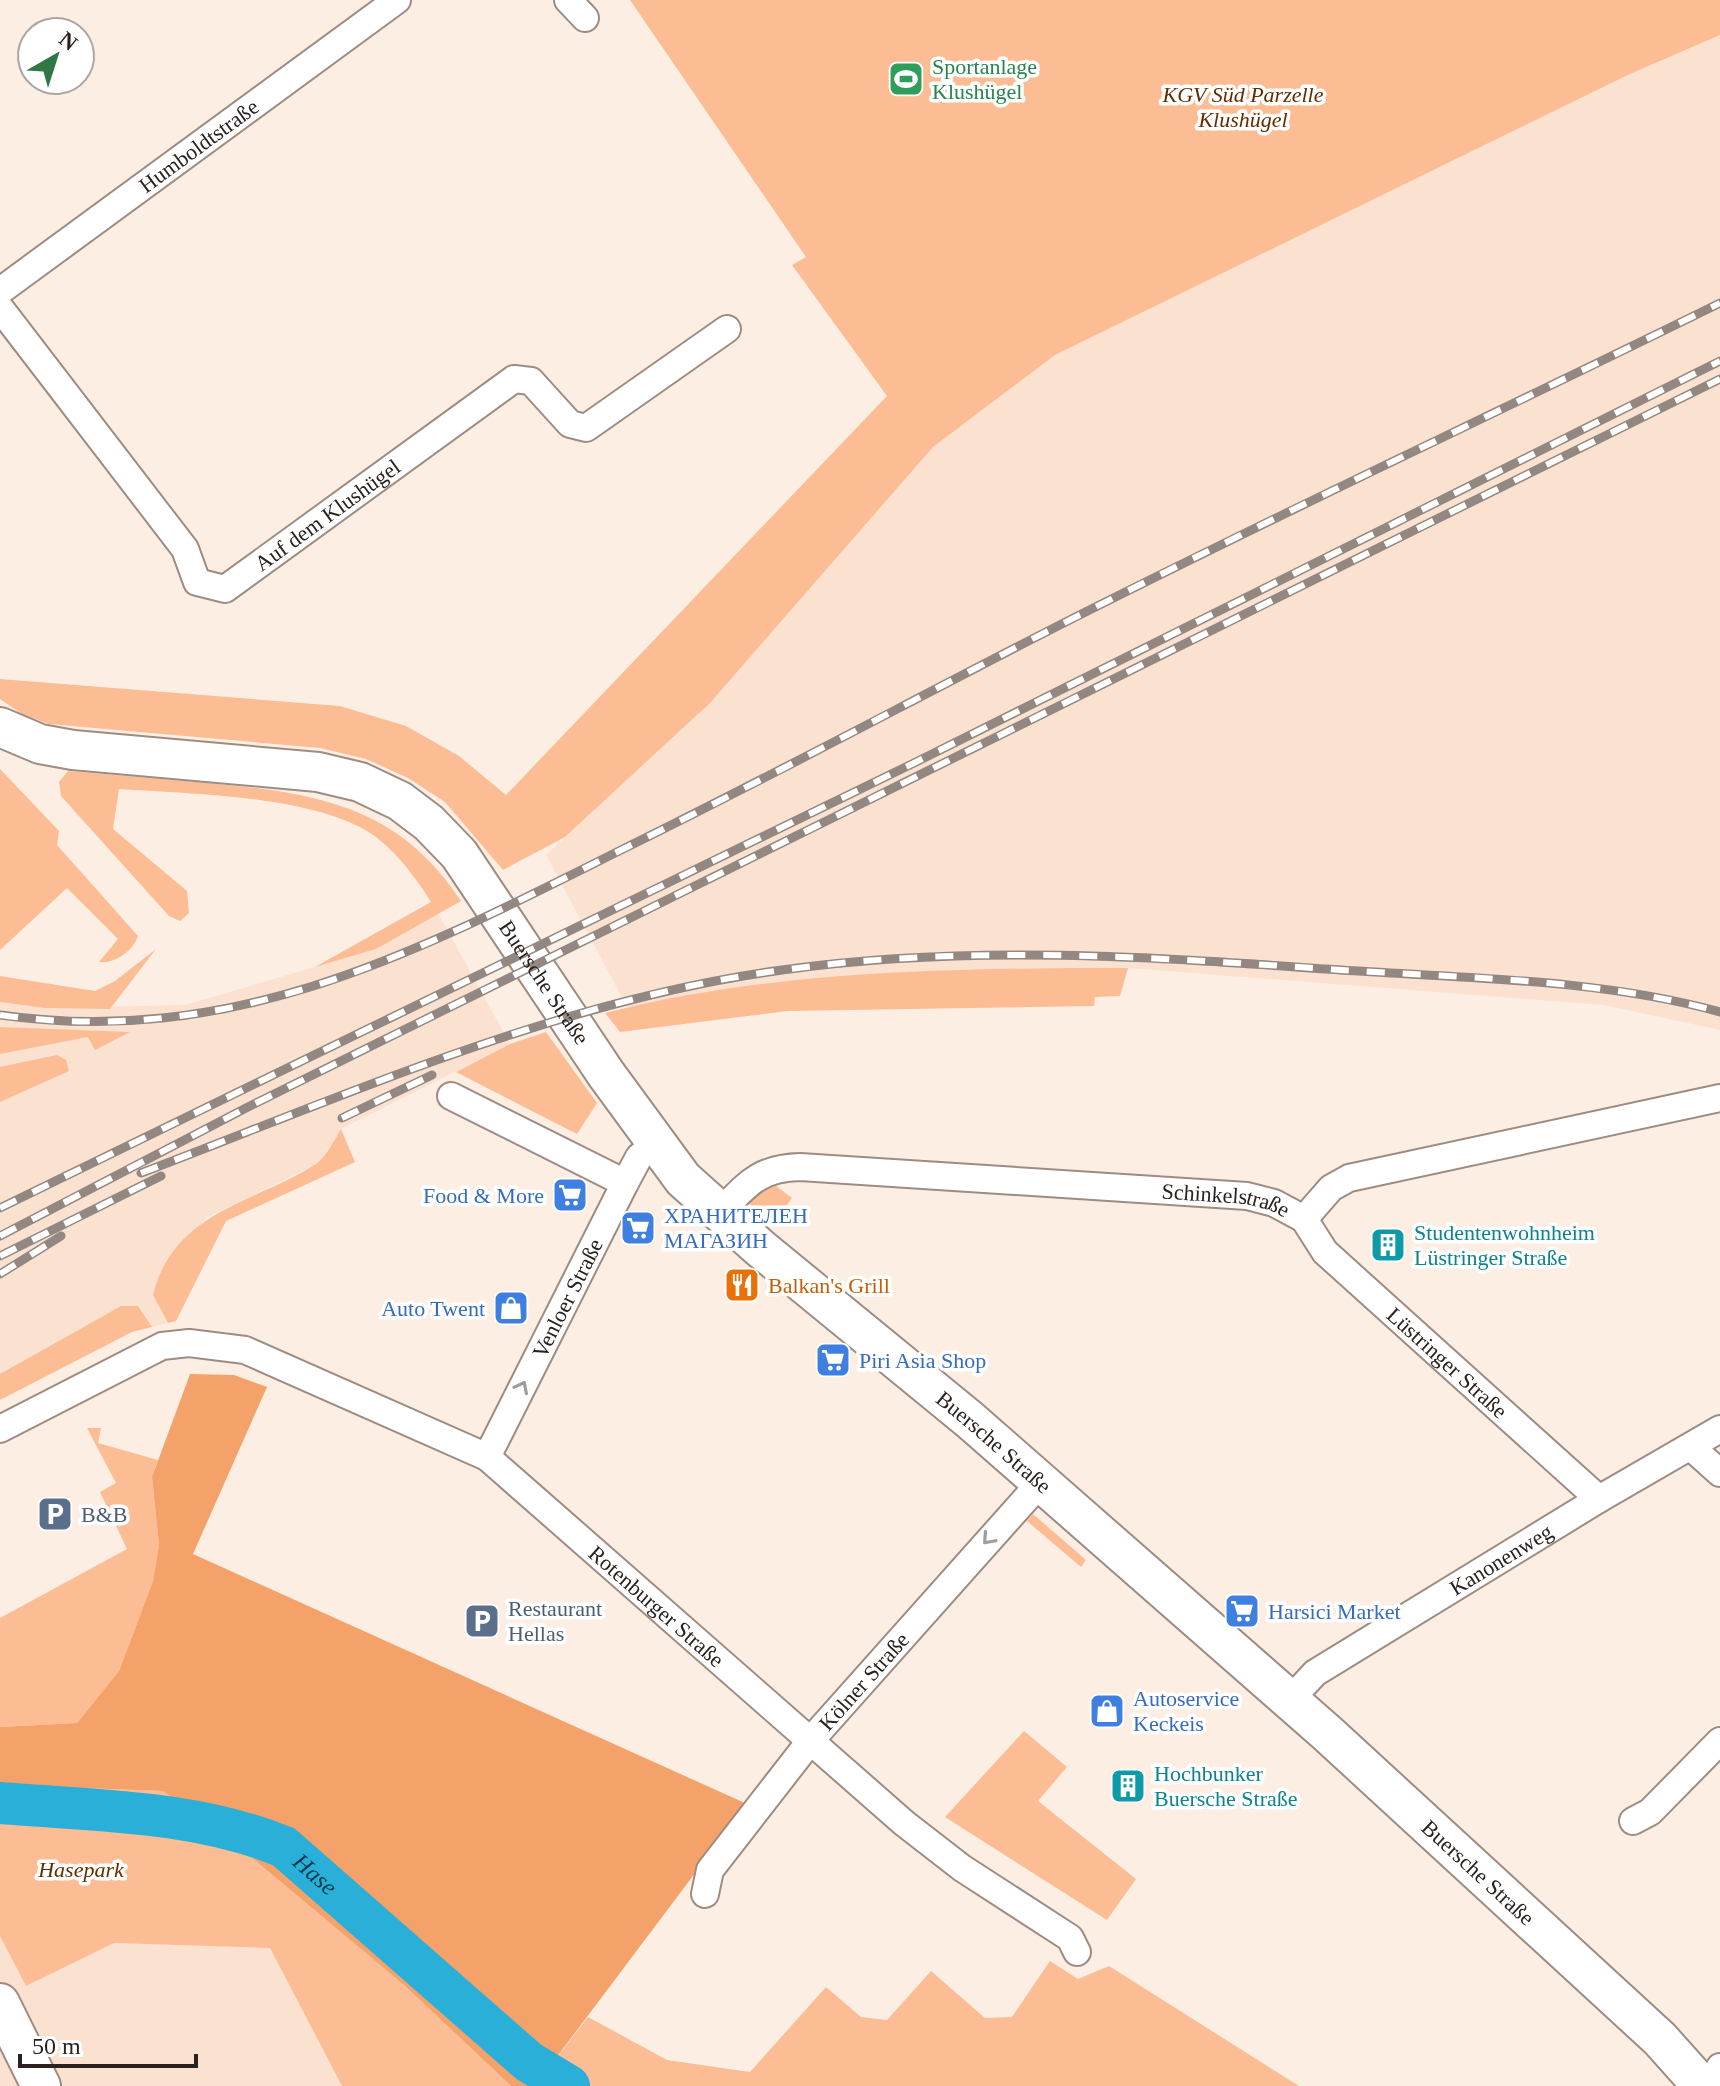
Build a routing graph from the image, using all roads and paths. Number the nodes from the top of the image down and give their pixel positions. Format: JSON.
{"nodes":[{"id":1,"x":397,"y":0,"type":"edge"},
{"id":2,"x":0,"y":291,"type":"edge"},
{"id":3,"x":0,"y":308,"type":"edge"},
{"id":4,"x":727,"y":329,"type":"dead end"},
{"id":5,"x":0,"y":727,"type":"edge"},
{"id":6,"x":451,"y":1096,"type":"dead end"},
{"id":7,"x":1720,"y":1098,"type":"edge"},
{"id":8,"x":655,"y":1144,"type":"junction"},
{"id":9,"x":625,"y":1183,"type":"junction"},
{"id":10,"x":719,"y":1213,"type":"junction"},
{"id":11,"x":1304,"y":1219,"type":"junction"},
{"id":12,"x":0,"y":1429,"type":"edge"},
{"id":13,"x":1720,"y":1429,"type":"edge"},
{"id":14,"x":1691,"y":1447,"type":"junction"},
{"id":15,"x":487,"y":1457,"type":"junction"},
{"id":16,"x":1720,"y":1473,"type":"edge"},
{"id":17,"x":1041,"y":1482,"type":"junction"},
{"id":18,"x":1599,"y":1499,"type":"junction"},
{"id":19,"x":1289,"y":1701,"type":"junction"},
{"id":20,"x":811,"y":1740,"type":"junction"},
{"id":21,"x":1720,"y":1741,"type":"edge"},
{"id":22,"x":1633,"y":1821,"type":"dead end"},
{"id":23,"x":705,"y":1894,"type":"dead end"},
{"id":24,"x":1077,"y":1952,"type":"dead end"},
{"id":25,"x":0,"y":2003,"type":"edge"},
{"id":26,"x":1720,"y":2067,"type":"edge"},
{"id":27,"x":41,"y":2086,"type":"edge"},
{"id":28,"x":1705,"y":2086,"type":"edge"}],
"edges":[{"from":1,"to":2,"type":"street","name":"Humboldtstraße"},
{"from":3,"to":4,"type":"street","name":"Auf dem Klushügel"},
{"from":5,"to":8,"type":"main road","name":"Buersche Straße"},
{"from":6,"to":9,"type":"street"},
{"from":7,"to":11,"type":"street","name":"Schinkelstraße"},
{"from":8,"to":9,"type":"street","name":"Venloer Straße"},
{"from":8,"to":10,"type":"main road","name":"Buersche Straße"},
{"from":15,"to":9,"type":"street","name":"Venloer Straße","one_way":true},
{"from":10,"to":11,"type":"street","name":"Schinkelstraße"},
{"from":10,"to":17,"type":"main road","name":"Buersche Straße"},
{"from":11,"to":18,"type":"street","name":"Lüstringer Straße"},
{"from":12,"to":15,"type":"street","name":"Rotenburger Straße"},
{"from":13,"to":14,"type":"street","name":"Kanonenweg"},
{"from":14,"to":16,"type":"street"},
{"from":14,"to":18,"type":"street","name":"Kanonenweg"},
{"from":15,"to":20,"type":"street","name":"Rotenburger Straße"},
{"from":17,"to":19,"type":"main road","name":"Buersche Straße"},
{"from":17,"to":20,"type":"street","name":"Kölner Straße","one_way":true},
{"from":18,"to":19,"type":"street","name":"Kanonenweg"},
{"from":19,"to":28,"type":"main road","name":"Buersche Straße"},
{"from":20,"to":23,"type":"street","name":"Kölner Straße"},
{"from":20,"to":24,"type":"street","name":"Rotenburger Straße"},
{"from":21,"to":22,"type":"street"},
{"from":25,"to":27,"type":"main road"},
{"from":26,"to":28,"type":"street"}]}
